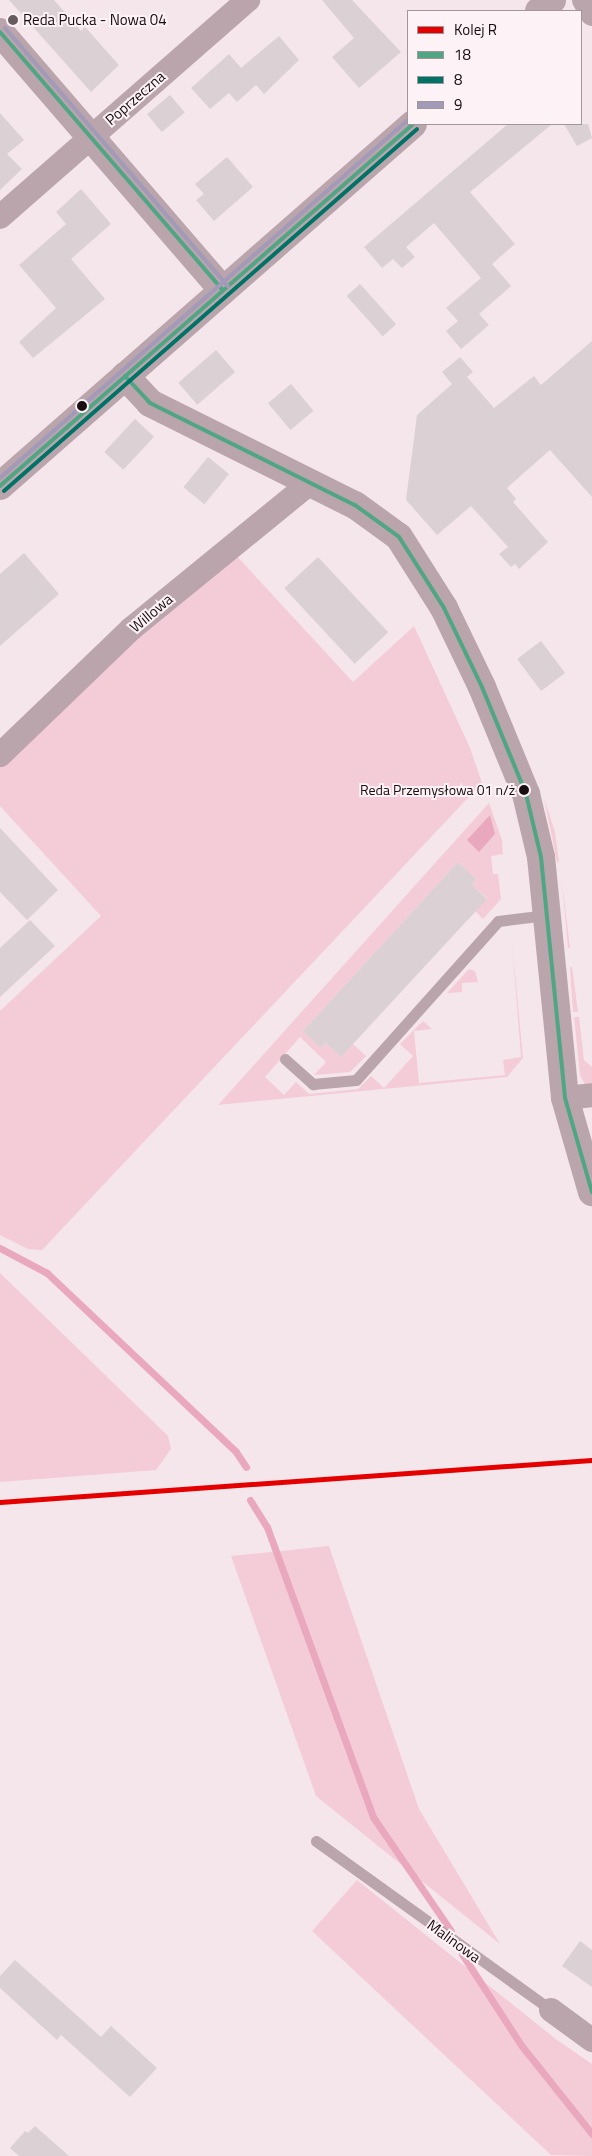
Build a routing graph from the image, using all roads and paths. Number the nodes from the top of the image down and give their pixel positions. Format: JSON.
{"nodes":[{"id":1,"x":248,"y":0,"type":"edge"},
{"id":2,"x":552,"y":0,"type":"edge"},
{"id":3,"x":584,"y":0,"type":"edge"},
{"id":4,"x":540,"y":10,"type":"edge"},
{"id":5,"x":592,"y":14,"type":"edge"},
{"id":6,"x":0,"y":32,"type":"edge"},
{"id":7,"x":412,"y":125,"type":"edge"},
{"id":8,"x":91,"y":137,"type":"junction"},
{"id":9,"x":0,"y":217,"type":"edge"},
{"id":10,"x":223,"y":290,"type":"junction"},
{"id":11,"x":125,"y":376,"type":"junction"},
{"id":12,"x":311,"y":482,"type":"junction"},
{"id":13,"x":0,"y":486,"type":"edge"},
{"id":14,"x":0,"y":755,"type":"edge"},
{"id":15,"x":547,"y":915,"type":"junction"},
{"id":16,"x":285,"y":1058,"type":"dead end"},
{"id":17,"x":592,"y":1095,"type":"edge"},
{"id":18,"x":565,"y":1098,"type":"junction"},
{"id":19,"x":592,"y":1192,"type":"edge"},
{"id":20,"x":316,"y":1841,"type":"dead end"},
{"id":21,"x":551,"y":2010,"type":"joint"},
{"id":22,"x":592,"y":2040,"type":"edge"}],
"edges":[{"from":1,"to":8,"type":"street","name":"Poprzeczna"},
{"from":2,"to":4,"type":"main road"},
{"from":3,"to":5,"type":"street"},
{"from":6,"to":8,"type":"street"},
{"from":7,"to":10,"type":"main road"},
{"from":8,"to":9,"type":"street","name":"Poprzeczna"},
{"from":8,"to":10,"type":"street"},
{"from":10,"to":11,"type":"main road"},
{"from":11,"to":12,"type":"street"},
{"from":11,"to":13,"type":"main road"},
{"from":12,"to":14,"type":"street","name":"Willowa"},
{"from":12,"to":15,"type":"street"},
{"from":15,"to":16,"type":"lane"},
{"from":15,"to":18,"type":"street"},
{"from":17,"to":18,"type":"street"},
{"from":18,"to":19,"type":"street"},
{"from":20,"to":21,"type":"lane","name":"Malinowa"},
{"from":21,"to":22,"type":"street","name":"Malinowa"}]}
